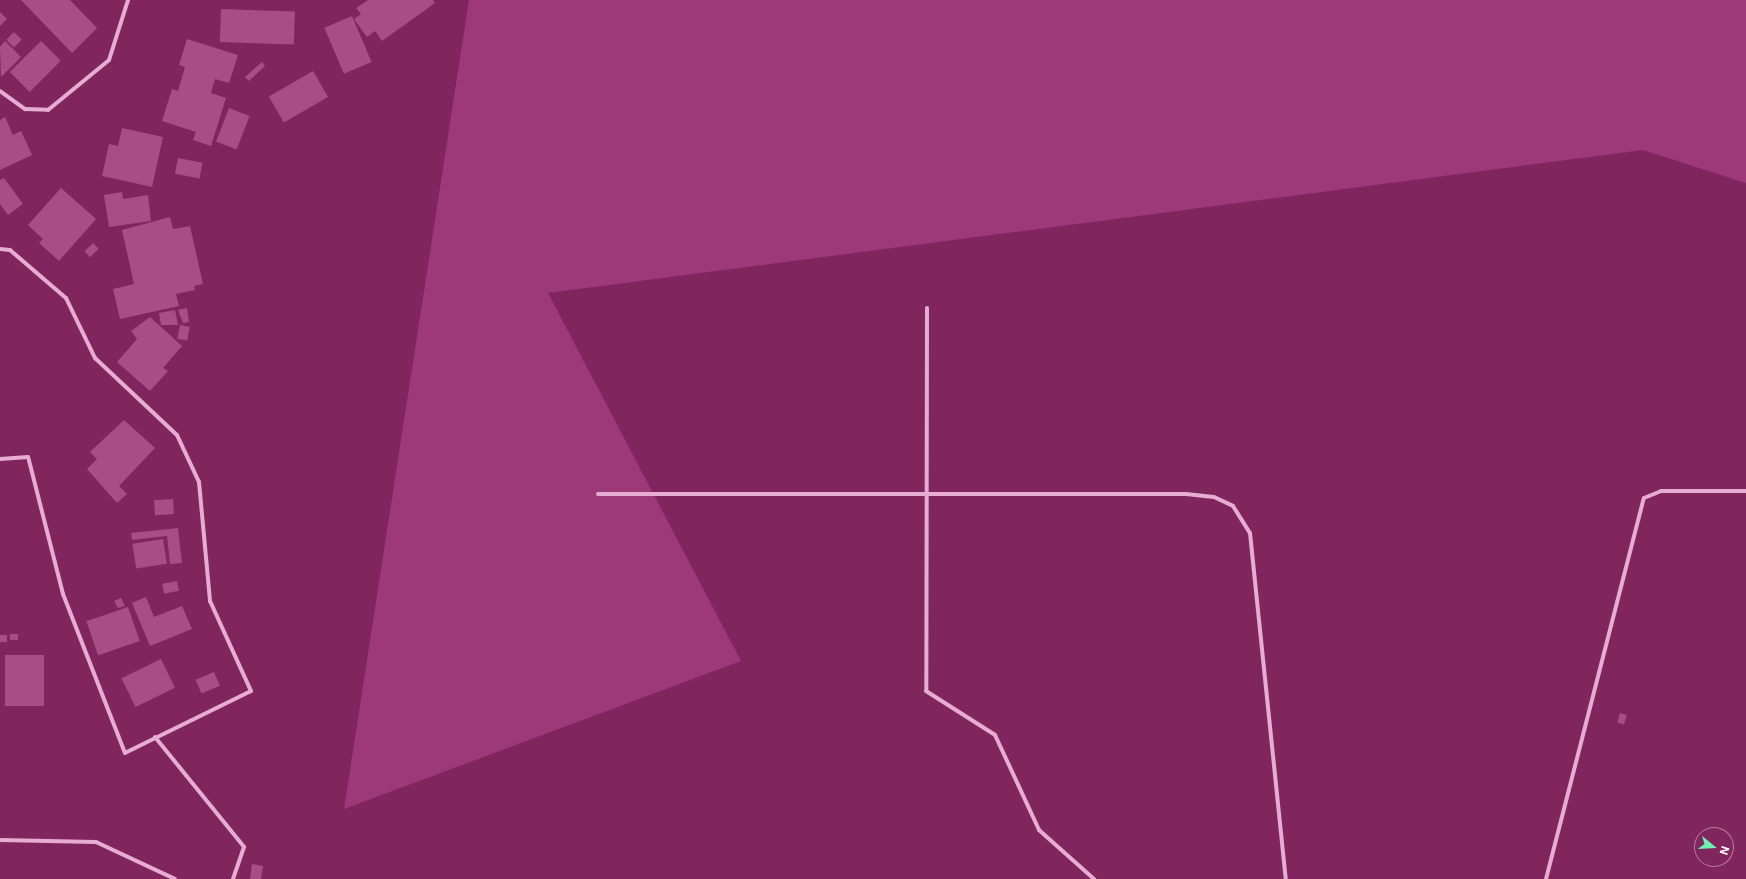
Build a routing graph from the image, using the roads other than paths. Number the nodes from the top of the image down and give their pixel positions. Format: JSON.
{"nodes":[{"id":1,"x":128,"y":0,"type":"edge"},
{"id":2,"x":0,"y":91,"type":"edge"},
{"id":3,"x":0,"y":249,"type":"edge"},
{"id":4,"x":927,"y":308,"type":"dead end"},
{"id":5,"x":0,"y":459,"type":"edge"},
{"id":6,"x":1746,"y":491,"type":"edge"},
{"id":7,"x":598,"y":494,"type":"dead end"},
{"id":8,"x":927,"y":494,"type":"junction"},
{"id":9,"x":155,"y":737,"type":"junction"},
{"id":10,"x":0,"y":840,"type":"edge"},
{"id":11,"x":175,"y":879,"type":"edge"},
{"id":12,"x":233,"y":879,"type":"edge"},
{"id":13,"x":1094,"y":879,"type":"edge"},
{"id":14,"x":1286,"y":879,"type":"edge"},
{"id":15,"x":1546,"y":879,"type":"edge"}],
"edges":[{"from":1,"to":2,"type":"street"},
{"from":3,"to":9,"type":"street"},
{"from":4,"to":8,"type":"street"},
{"from":5,"to":9,"type":"street"},
{"from":6,"to":15,"type":"street"},
{"from":7,"to":8,"type":"street"},
{"from":8,"to":13,"type":"street"},
{"from":8,"to":14,"type":"street"},
{"from":9,"to":12,"type":"street"},
{"from":10,"to":11,"type":"street"}]}
